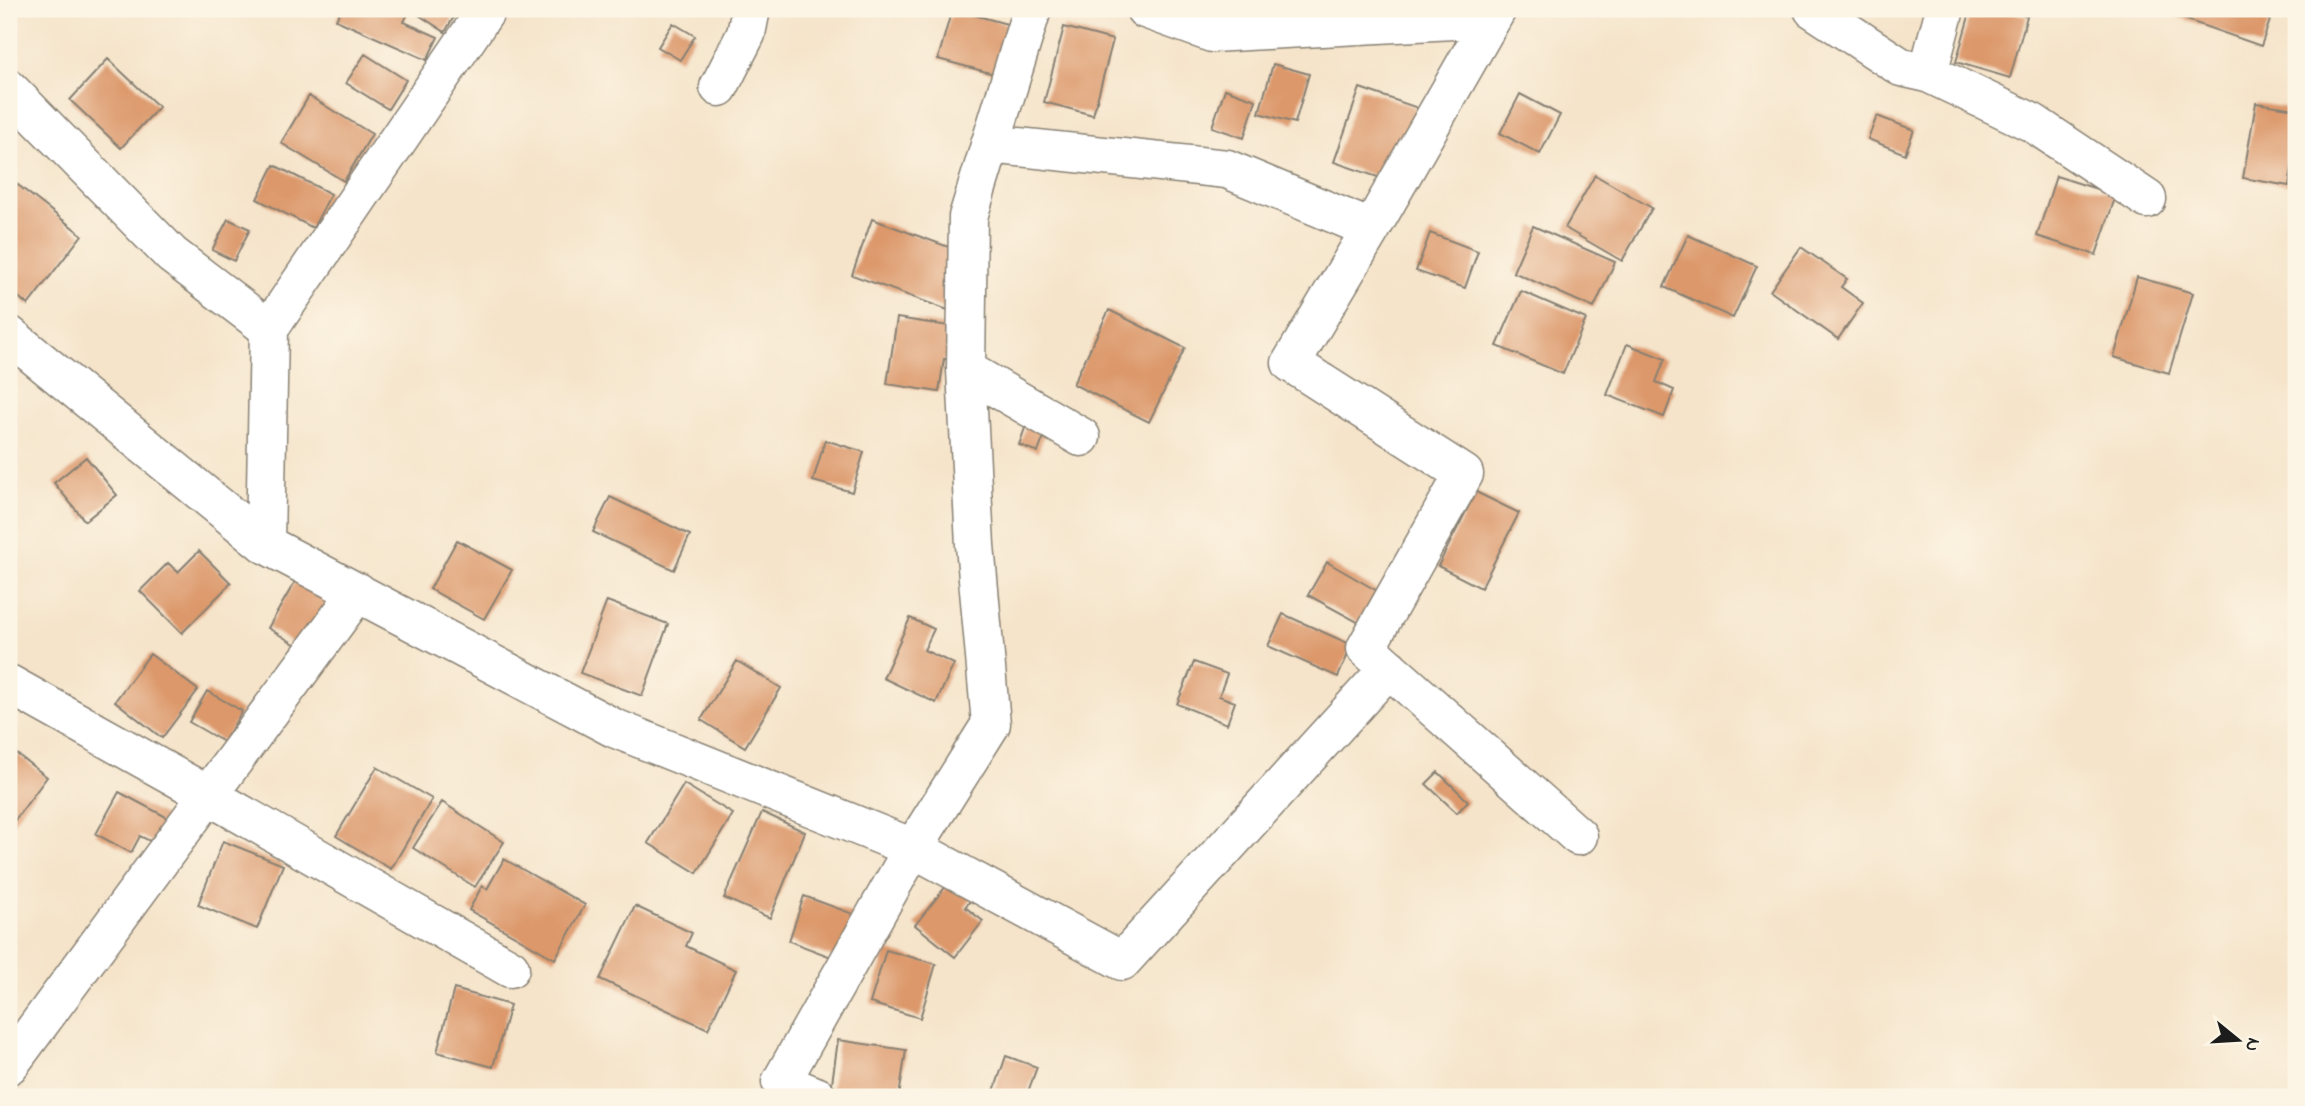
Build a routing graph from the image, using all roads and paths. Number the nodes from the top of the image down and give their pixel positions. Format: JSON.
{"nodes":[{"id":1,"x":487,"y":9,"type":"edge"},
{"id":2,"x":751,"y":9,"type":"edge"},
{"id":3,"x":1031,"y":9,"type":"edge"},
{"id":4,"x":1145,"y":9,"type":"edge"},
{"id":5,"x":1813,"y":9,"type":"edge"},
{"id":6,"x":1945,"y":9,"type":"edge"},
{"id":7,"x":1494,"y":13,"type":"edge"},
{"id":8,"x":1928,"y":73,"type":"junction"},
{"id":9,"x":719,"y":87,"type":"dead end"},
{"id":10,"x":9,"y":89,"type":"edge"},
{"id":11,"x":990,"y":144,"type":"junction"},
{"id":12,"x":2147,"y":199,"type":"dead end"},
{"id":13,"x":1371,"y":229,"type":"junction"},
{"id":14,"x":269,"y":329,"type":"junction"},
{"id":15,"x":9,"y":335,"type":"edge"},
{"id":16,"x":967,"y":370,"type":"junction"},
{"id":17,"x":1081,"y":436,"type":"dead end"},
{"id":18,"x":265,"y":544,"type":"junction"},
{"id":19,"x":358,"y":592,"type":"junction"},
{"id":20,"x":1389,"y":668,"type":"junction"},
{"id":21,"x":9,"y":684,"type":"edge"},
{"id":22,"x":208,"y":795,"type":"junction"},
{"id":23,"x":1578,"y":836,"type":"dead end"},
{"id":24,"x":913,"y":848,"type":"junction"},
{"id":25,"x":509,"y":968,"type":"dead end"},
{"id":26,"x":11,"y":1058,"type":"edge"},
{"id":27,"x":818,"y":1097,"type":"edge"}],
"edges":[{"from":1,"to":14,"type":"street"},
{"from":2,"to":9,"type":"street"},
{"from":3,"to":11,"type":"street"},
{"from":4,"to":7,"type":"street"},
{"from":5,"to":8,"type":"street"},
{"from":6,"to":8,"type":"street"},
{"from":7,"to":13,"type":"street"},
{"from":8,"to":12,"type":"street"},
{"from":10,"to":14,"type":"street"},
{"from":11,"to":13,"type":"street"},
{"from":11,"to":16,"type":"street"},
{"from":13,"to":20,"type":"street"},
{"from":14,"to":18,"type":"street"},
{"from":15,"to":18,"type":"street"},
{"from":16,"to":17,"type":"street"},
{"from":16,"to":24,"type":"street"},
{"from":18,"to":19,"type":"street"},
{"from":19,"to":22,"type":"street"},
{"from":19,"to":24,"type":"street"},
{"from":20,"to":23,"type":"street"},
{"from":20,"to":24,"type":"street"},
{"from":21,"to":22,"type":"street"},
{"from":22,"to":25,"type":"street"},
{"from":22,"to":26,"type":"street"},
{"from":24,"to":27,"type":"street"}]}
